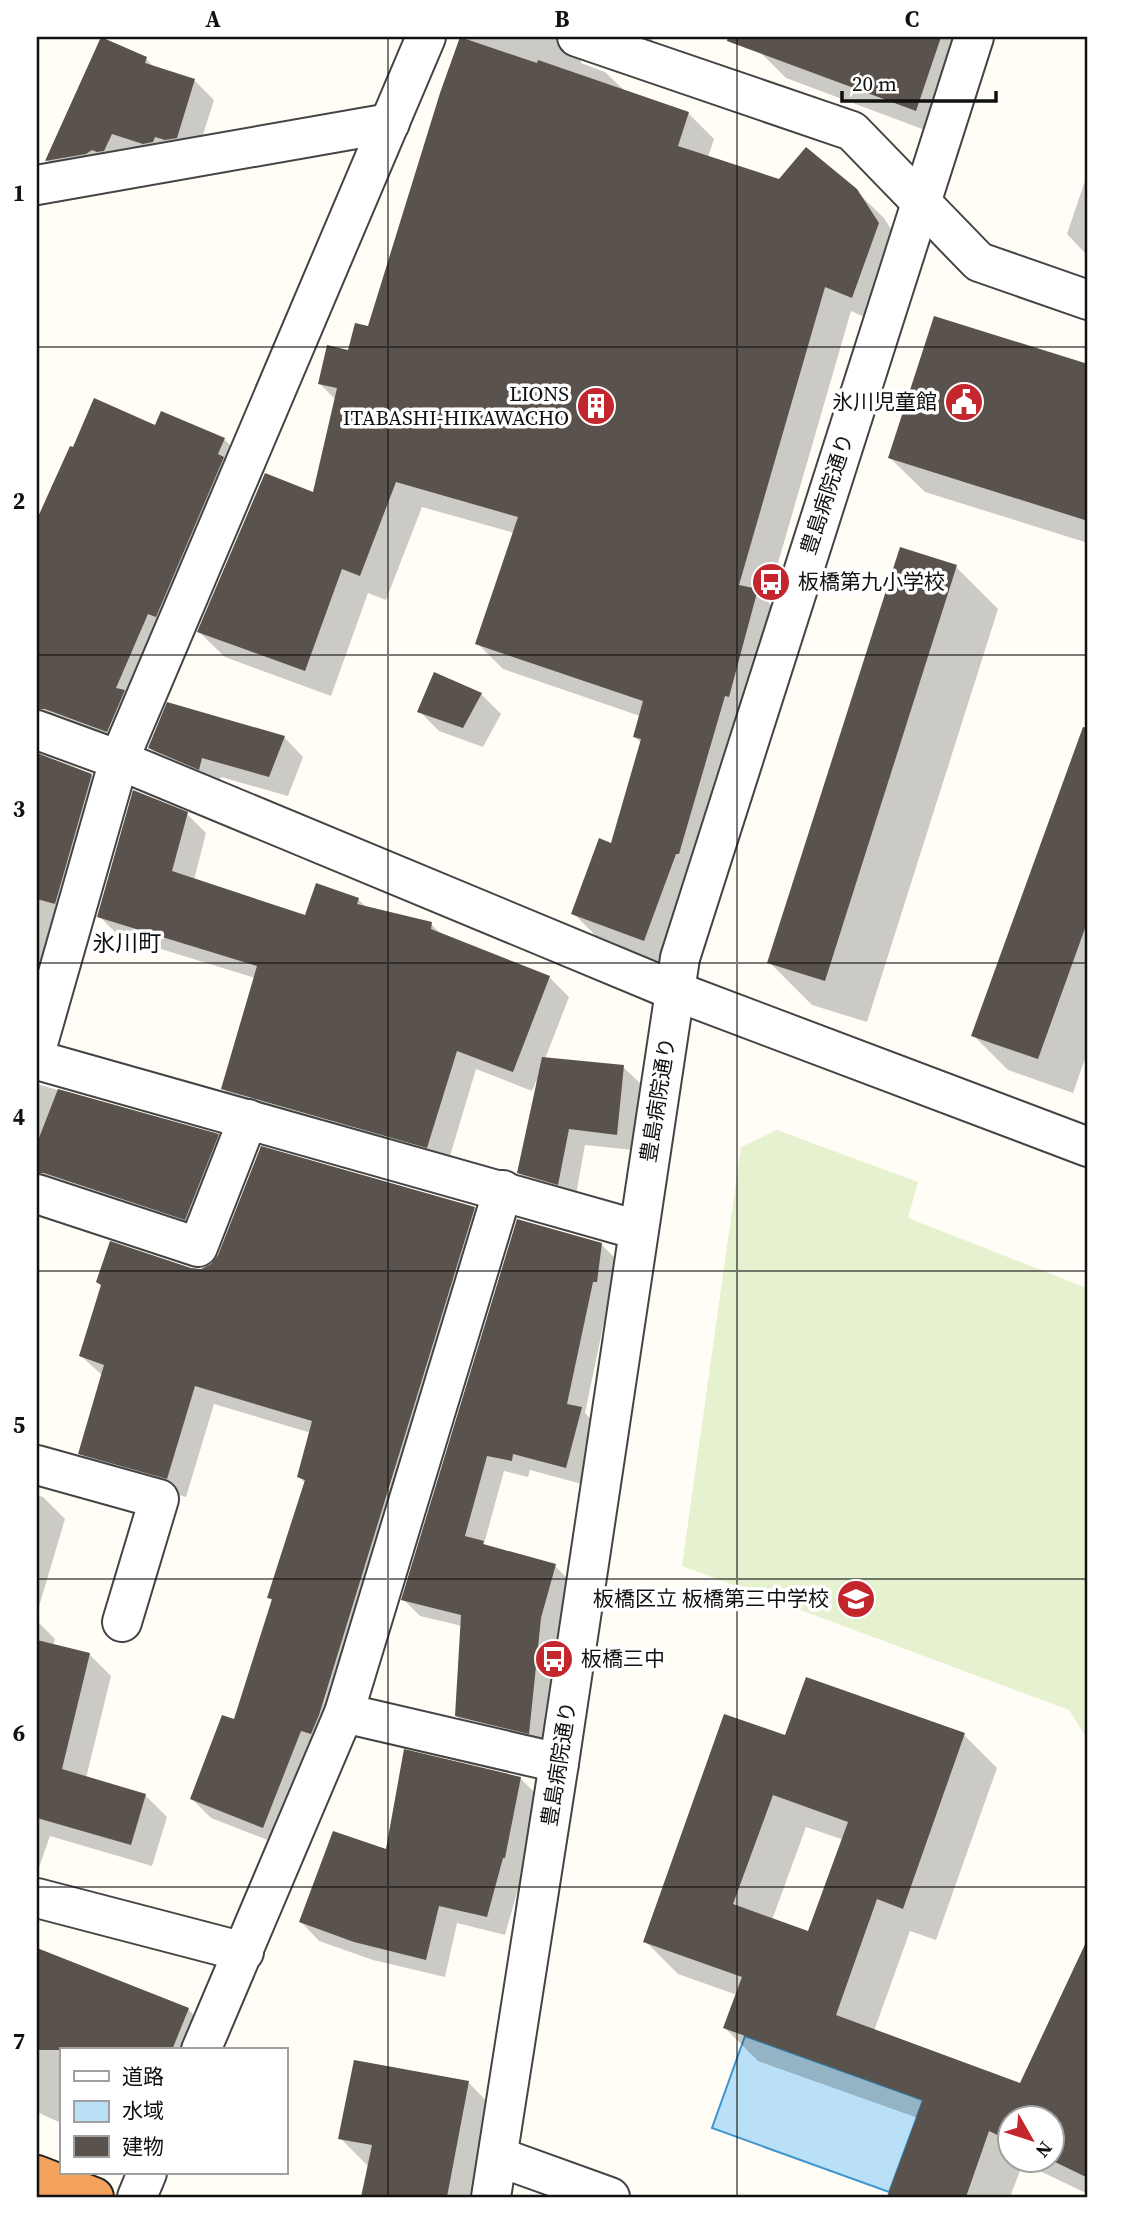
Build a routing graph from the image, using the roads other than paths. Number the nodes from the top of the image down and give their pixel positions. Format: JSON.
{"nodes":[{"id":1,"x":426,"y":37,"type":"edge"},
{"id":2,"x":577,"y":37,"type":"edge"},
{"id":3,"x":974,"y":37,"type":"edge"},
{"id":4,"x":390,"y":123,"type":"junction"},
{"id":5,"x":37,"y":185,"type":"edge"},
{"id":6,"x":920,"y":201,"type":"junction"},
{"id":7,"x":1088,"y":300,"type":"edge"},
{"id":8,"x":37,"y":730,"type":"edge"},
{"id":9,"x":119,"y":760,"type":"junction"},
{"id":10,"x":675,"y":991,"type":"junction"},
{"id":11,"x":37,"y":1046,"type":"edge"},
{"id":12,"x":37,"y":1060,"type":"edge"},
{"id":13,"x":248,"y":1119,"type":"junction"},
{"id":14,"x":1088,"y":1147,"type":"edge"},
{"id":15,"x":503,"y":1191,"type":"junction"},
{"id":16,"x":37,"y":1194,"type":"edge"},
{"id":17,"x":638,"y":1230,"type":"junction"},
{"id":18,"x":37,"y":1465,"type":"edge"},
{"id":19,"x":122,"y":1622,"type":"dead end"},
{"id":20,"x":344,"y":1713,"type":"junction"},
{"id":21,"x":559,"y":1763,"type":"junction"},
{"id":22,"x":37,"y":1898,"type":"edge"},
{"id":23,"x":244,"y":1952,"type":"junction"},
{"id":24,"x":202,"y":2048,"type":"edge"},
{"id":25,"x":499,"y":2157,"type":"junction"},
{"id":26,"x":147,"y":2174,"type":"edge"},
{"id":27,"x":37,"y":2175,"type":"edge"},
{"id":28,"x":94,"y":2197,"type":"edge"},
{"id":29,"x":137,"y":2197,"type":"edge"},
{"id":30,"x":491,"y":2197,"type":"edge"},
{"id":31,"x":610,"y":2197,"type":"edge"}],
"edges":[{"from":1,"to":4,"type":"street"},
{"from":2,"to":6,"type":"street"},
{"from":3,"to":6,"type":"street","name":"豊島病院通り"},
{"from":4,"to":5,"type":"street"},
{"from":4,"to":9,"type":"street"},
{"from":6,"to":7,"type":"street"},
{"from":6,"to":10,"type":"street","name":"豊島病院通り"},
{"from":8,"to":9,"type":"street"},
{"from":9,"to":10,"type":"street"},
{"from":9,"to":11,"type":"street"},
{"from":10,"to":14,"type":"street"},
{"from":10,"to":17,"type":"street","name":"豊島病院通り"},
{"from":12,"to":13,"type":"street"},
{"from":13,"to":15,"type":"street"},
{"from":13,"to":16,"type":"street"},
{"from":15,"to":17,"type":"street"},
{"from":15,"to":20,"type":"street"},
{"from":17,"to":21,"type":"street","name":"豊島病院通り"},
{"from":18,"to":19,"type":"street"},
{"from":20,"to":21,"type":"street"},
{"from":20,"to":23,"type":"street"},
{"from":21,"to":25,"type":"street","name":"豊島病院通り"},
{"from":22,"to":23,"type":"street"},
{"from":23,"to":24,"type":"street"},
{"from":25,"to":30,"type":"street","name":"豊島病院通り"},
{"from":25,"to":31,"type":"street"},
{"from":26,"to":29,"type":"street"},
{"from":27,"to":28,"type":"highway"}]}
